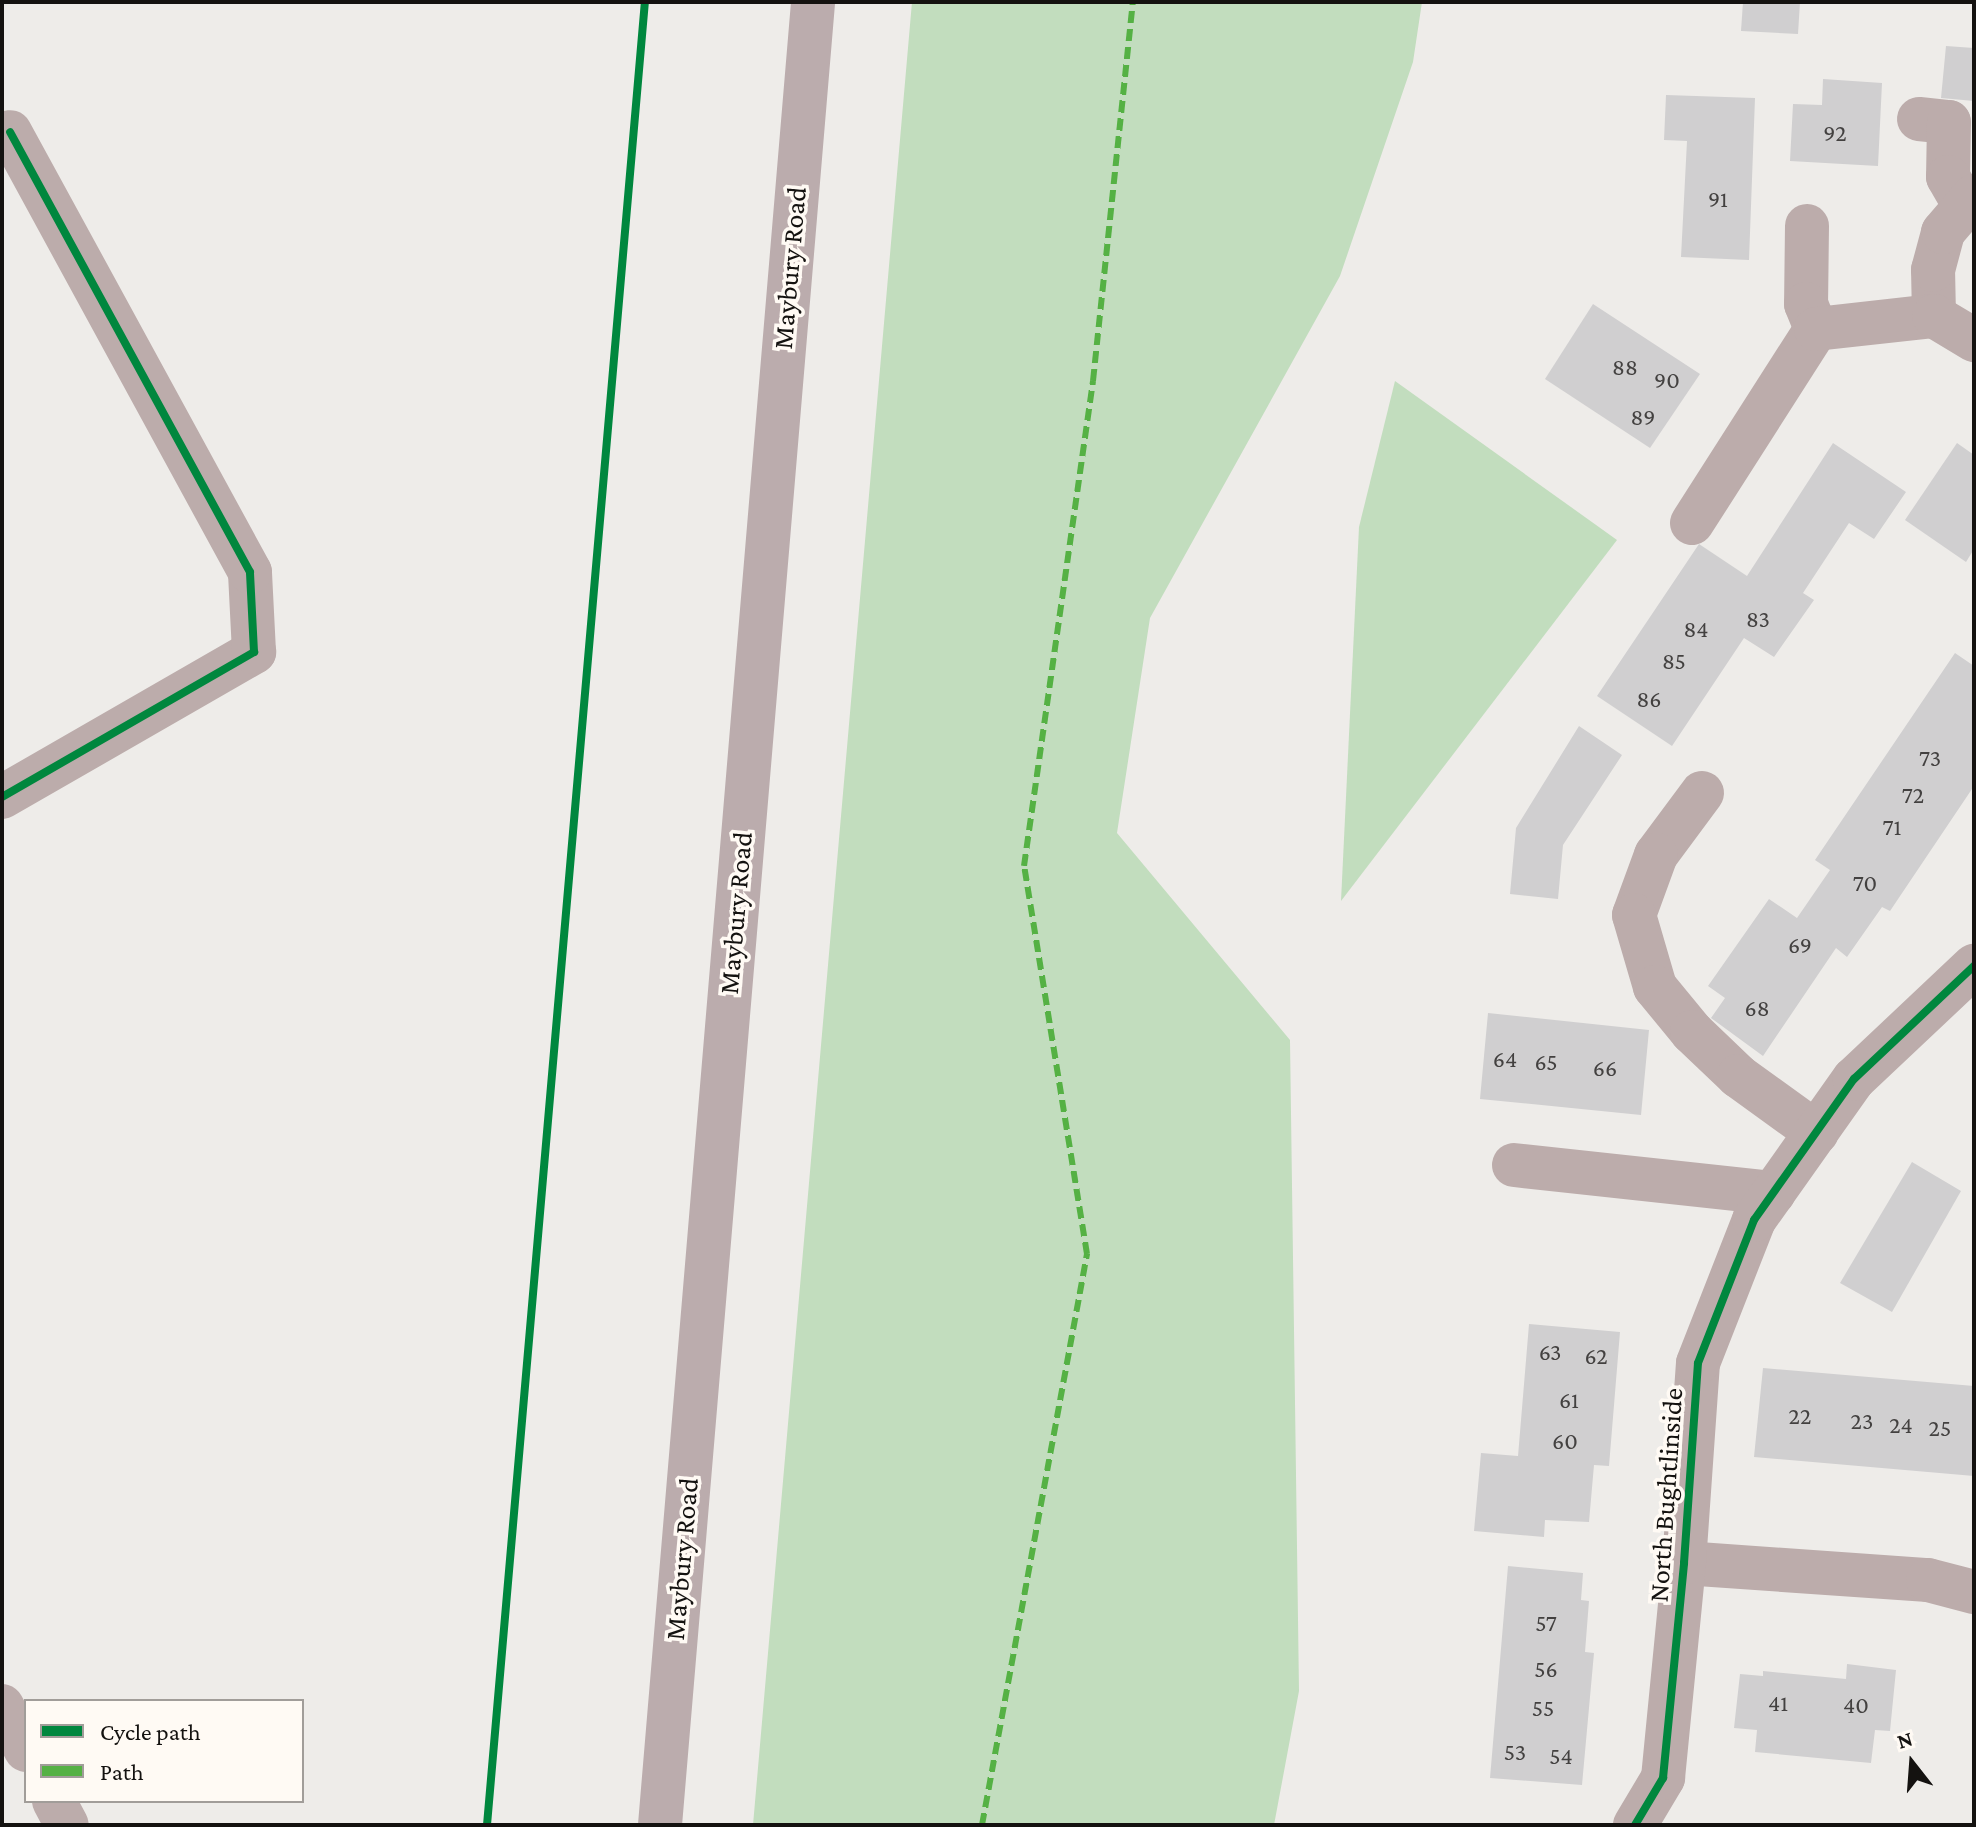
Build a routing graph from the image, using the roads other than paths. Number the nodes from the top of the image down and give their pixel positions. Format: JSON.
{"nodes":[{"id":1,"x":813,"y":2,"type":"edge"},
{"id":2,"x":1919,"y":119,"type":"dead end"},
{"id":3,"x":10,"y":132,"type":"dead end"},
{"id":4,"x":1969,"y":200,"type":"edge"},
{"id":5,"x":1807,"y":226,"type":"dead end"},
{"id":6,"x":1934,"y":316,"type":"junction"},
{"id":7,"x":1816,"y":329,"type":"junction"},
{"id":8,"x":1974,"y":340,"type":"edge"},
{"id":9,"x":1692,"y":523,"type":"dead end"},
{"id":10,"x":1702,"y":793,"type":"dead end"},
{"id":11,"x":2,"y":797,"type":"edge"},
{"id":12,"x":1974,"y":966,"type":"edge"},
{"id":13,"x":1817,"y":1133,"type":"junction"},
{"id":14,"x":1514,"y":1165,"type":"dead end"},
{"id":15,"x":1773,"y":1193,"type":"junction"},
{"id":16,"x":1684,"y":1563,"type":"junction"},
{"id":17,"x":1974,"y":1592,"type":"edge"},
{"id":18,"x":2,"y":1706,"type":"edge"},
{"id":19,"x":24,"y":1746,"type":"edge"},
{"id":20,"x":55,"y":1803,"type":"edge"},
{"id":21,"x":67,"y":1825,"type":"edge"},
{"id":22,"x":660,"y":1825,"type":"edge"},
{"id":23,"x":1635,"y":1825,"type":"edge"}],
"edges":[{"from":1,"to":22,"type":"main road","name":"Maybury Road"},
{"from":2,"to":4,"type":"street"},
{"from":3,"to":11,"type":"street"},
{"from":4,"to":6,"type":"street"},
{"from":5,"to":7,"type":"street"},
{"from":6,"to":7,"type":"street"},
{"from":6,"to":8,"type":"street"},
{"from":7,"to":9,"type":"street"},
{"from":10,"to":13,"type":"street"},
{"from":12,"to":13,"type":"street","name":"North Bughtlinside"},
{"from":13,"to":15,"type":"street","name":"North Bughtlinside"},
{"from":14,"to":15,"type":"street"},
{"from":15,"to":16,"type":"street","name":"North Bughtlinside"},
{"from":16,"to":17,"type":"street","name":"North Bughtlinside"},
{"from":16,"to":23,"type":"street","name":"North Bughtlinside"},
{"from":18,"to":19,"type":"street"},
{"from":20,"to":21,"type":"street"}]}
